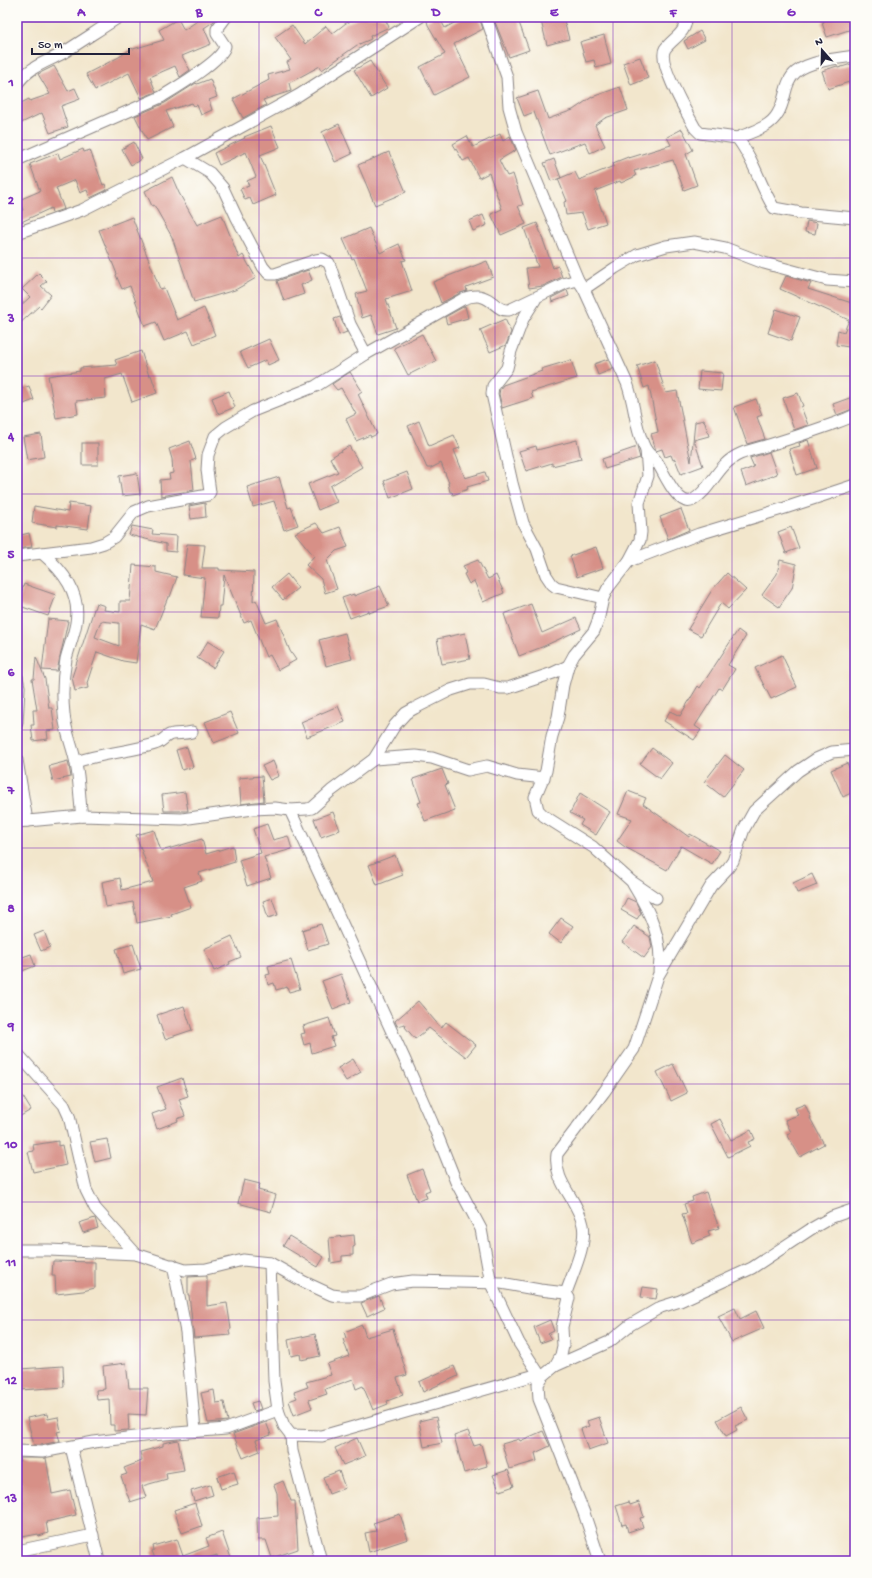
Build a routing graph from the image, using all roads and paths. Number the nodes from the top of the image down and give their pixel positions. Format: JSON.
{"nodes":[{"id":1,"x":119,"y":17,"type":"edge"},
{"id":2,"x":226,"y":17,"type":"edge"},
{"id":3,"x":420,"y":17,"type":"edge"},
{"id":4,"x":486,"y":17,"type":"edge"},
{"id":5,"x":686,"y":17,"type":"edge"},
{"id":6,"x":855,"y":56,"type":"edge"},
{"id":7,"x":17,"y":84,"type":"edge"},
{"id":8,"x":737,"y":138,"type":"junction"},
{"id":9,"x":185,"y":158,"type":"junction"},
{"id":10,"x":17,"y":160,"type":"edge"},
{"id":11,"x":855,"y":218,"type":"edge"},
{"id":12,"x":17,"y":233,"type":"edge"},
{"id":13,"x":855,"y":282,"type":"edge"},
{"id":14,"x":581,"y":284,"type":"junction"},
{"id":15,"x":537,"y":298,"type":"junction"},
{"id":16,"x":366,"y":354,"type":"junction"},
{"id":17,"x":855,"y":415,"type":"edge"},
{"id":18,"x":646,"y":450,"type":"junction"},
{"id":19,"x":855,"y":485,"type":"edge"},
{"id":20,"x":42,"y":553,"type":"junction"},
{"id":21,"x":17,"y":556,"type":"edge"},
{"id":22,"x":629,"y":562,"type":"junction"},
{"id":23,"x":603,"y":598,"type":"junction"},
{"id":24,"x":568,"y":666,"type":"junction"},
{"id":25,"x":17,"y":677,"type":"edge"},
{"id":26,"x":17,"y":723,"type":"edge"},
{"id":27,"x":192,"y":732,"type":"dead end"},
{"id":28,"x":855,"y":750,"type":"edge"},
{"id":29,"x":374,"y":759,"type":"junction"},
{"id":30,"x":17,"y":760,"type":"edge"},
{"id":31,"x":76,"y":762,"type":"junction"},
{"id":32,"x":544,"y":778,"type":"junction"},
{"id":33,"x":290,"y":810,"type":"junction"},
{"id":34,"x":82,"y":816,"type":"junction"},
{"id":35,"x":22,"y":821,"type":"edge"},
{"id":36,"x":631,"y":881,"type":"junction"},
{"id":37,"x":656,"y":898,"type":"dead end"},
{"id":38,"x":658,"y":976,"type":"junction"},
{"id":39,"x":17,"y":1053,"type":"edge"},
{"id":40,"x":855,"y":1209,"type":"edge"},
{"id":41,"x":17,"y":1250,"type":"edge"},
{"id":42,"x":136,"y":1254,"type":"junction"},
{"id":43,"x":270,"y":1263,"type":"junction"},
{"id":44,"x":173,"y":1266,"type":"junction"},
{"id":45,"x":491,"y":1284,"type":"junction"},
{"id":46,"x":566,"y":1293,"type":"junction"},
{"id":47,"x":555,"y":1366,"type":"junction"},
{"id":48,"x":541,"y":1375,"type":"junction"},
{"id":49,"x":278,"y":1410,"type":"junction"},
{"id":50,"x":196,"y":1431,"type":"junction"},
{"id":51,"x":291,"y":1435,"type":"junction"},
{"id":52,"x":70,"y":1447,"type":"junction"},
{"id":53,"x":17,"y":1451,"type":"edge"},
{"id":54,"x":93,"y":1535,"type":"junction"},
{"id":55,"x":17,"y":1551,"type":"edge"},
{"id":56,"x":99,"y":1561,"type":"edge"},
{"id":57,"x":320,"y":1561,"type":"edge"},
{"id":58,"x":600,"y":1561,"type":"edge"}],
"edges":[{"from":1,"to":7,"type":"street"},
{"from":2,"to":10,"type":"street"},
{"from":3,"to":9,"type":"street"},
{"from":4,"to":14,"type":"street"},
{"from":5,"to":8,"type":"street"},
{"from":6,"to":8,"type":"street"},
{"from":8,"to":11,"type":"street"},
{"from":9,"to":12,"type":"street"},
{"from":9,"to":16,"type":"street"},
{"from":13,"to":14,"type":"street"},
{"from":14,"to":15,"type":"street"},
{"from":14,"to":18,"type":"street"},
{"from":15,"to":16,"type":"street"},
{"from":15,"to":23,"type":"street"},
{"from":16,"to":20,"type":"street"},
{"from":17,"to":18,"type":"street"},
{"from":18,"to":22,"type":"street"},
{"from":19,"to":22,"type":"street"},
{"from":20,"to":21,"type":"street"},
{"from":20,"to":31,"type":"street"},
{"from":22,"to":23,"type":"street"},
{"from":23,"to":24,"type":"street"},
{"from":24,"to":29,"type":"street"},
{"from":24,"to":32,"type":"street"},
{"from":25,"to":26,"type":"street"},
{"from":27,"to":31,"type":"street"},
{"from":28,"to":38,"type":"street"},
{"from":29,"to":32,"type":"street"},
{"from":29,"to":33,"type":"street"},
{"from":30,"to":35,"type":"street"},
{"from":31,"to":34,"type":"street"},
{"from":32,"to":36,"type":"street"},
{"from":33,"to":34,"type":"street"},
{"from":33,"to":45,"type":"street"},
{"from":34,"to":35,"type":"street"},
{"from":36,"to":37,"type":"street"},
{"from":36,"to":38,"type":"street"},
{"from":38,"to":46,"type":"street"},
{"from":39,"to":42,"type":"street"},
{"from":40,"to":47,"type":"street"},
{"from":41,"to":42,"type":"street"},
{"from":42,"to":44,"type":"street"},
{"from":43,"to":44,"type":"street"},
{"from":43,"to":45,"type":"street"},
{"from":43,"to":49,"type":"street"},
{"from":44,"to":50,"type":"street"},
{"from":45,"to":46,"type":"street"},
{"from":45,"to":48,"type":"street"},
{"from":46,"to":47,"type":"street"},
{"from":47,"to":48,"type":"street"},
{"from":48,"to":51,"type":"street"},
{"from":48,"to":58,"type":"street"},
{"from":49,"to":50,"type":"street"},
{"from":49,"to":51,"type":"street"},
{"from":50,"to":52,"type":"street"},
{"from":51,"to":57,"type":"street"},
{"from":52,"to":53,"type":"street"},
{"from":52,"to":54,"type":"street"},
{"from":54,"to":55,"type":"street"},
{"from":54,"to":56,"type":"street"}]}
